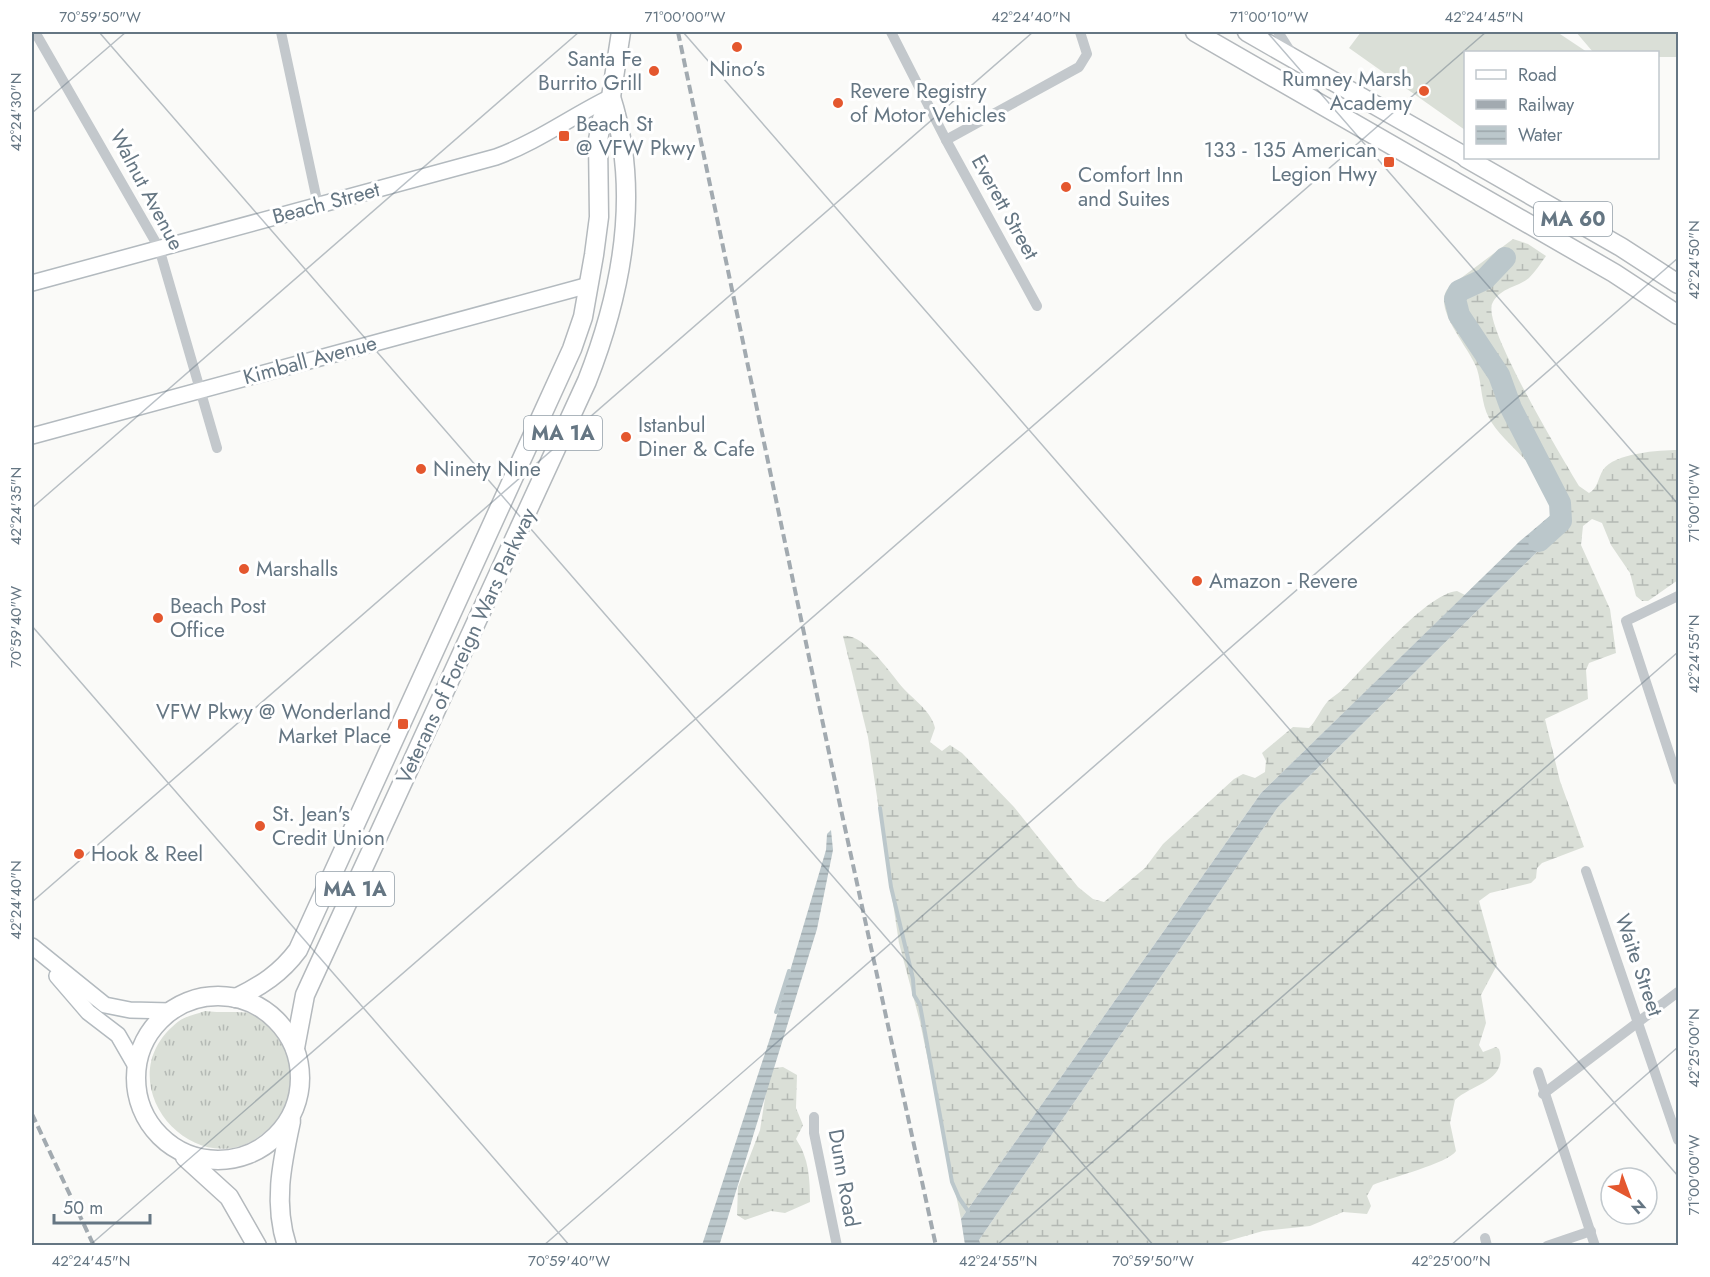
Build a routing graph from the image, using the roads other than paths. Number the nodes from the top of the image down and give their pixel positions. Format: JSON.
{"nodes":[{"id":1,"x":35,"y":32,"type":"edge"},
{"id":2,"x":281,"y":32,"type":"edge"},
{"id":3,"x":621,"y":32,"type":"edge"},
{"id":4,"x":891,"y":32,"type":"edge"},
{"id":5,"x":1080,"y":32,"type":"edge"},
{"id":6,"x":1195,"y":32,"type":"edge"},
{"id":7,"x":1247,"y":32,"type":"edge"},
{"id":8,"x":1278,"y":32,"type":"edge"},
{"id":9,"x":1296,"y":59,"type":"junction"},
{"id":10,"x":611,"y":97,"type":"junction"},
{"id":11,"x":946,"y":140,"type":"junction"},
{"id":12,"x":1464,"y":156,"type":"edge"},
{"id":13,"x":1469,"y":159,"type":"edge"},
{"id":14,"x":318,"y":206,"type":"junction"},
{"id":15,"x":159,"y":248,"type":"junction"},
{"id":16,"x":32,"y":283,"type":"edge"},
{"id":17,"x":1678,"y":284,"type":"edge"},
{"id":18,"x":589,"y":285,"type":"junction"},
{"id":19,"x":1037,"y":306,"type":"dead end"},
{"id":20,"x":1678,"y":315,"type":"edge"},
{"id":21,"x":201,"y":390,"type":"junction"},
{"id":22,"x":32,"y":436,"type":"edge"},
{"id":23,"x":217,"y":448,"type":"dead end"},
{"id":24,"x":1678,"y":596,"type":"edge"},
{"id":25,"x":1678,"y":780,"type":"edge"},
{"id":26,"x":1586,"y":871,"type":"dead end"},
{"id":27,"x":36,"y":950,"type":"edge"},
{"id":28,"x":1678,"y":992,"type":"edge"},
{"id":29,"x":236,"y":998,"type":"junction"},
{"id":30,"x":171,"y":1011,"type":"junction"},
{"id":31,"x":1638,"y":1023,"type":"junction"},
{"id":32,"x":295,"y":1048,"type":"junction"},
{"id":33,"x":137,"y":1068,"type":"junction"},
{"id":34,"x":1538,"y":1072,"type":"dead end"},
{"id":35,"x":1543,"y":1094,"type":"junction"},
{"id":36,"x":294,"y":1110,"type":"junction"},
{"id":37,"x":814,"y":1117,"type":"dead end"},
{"id":38,"x":1678,"y":1140,"type":"edge"},
{"id":39,"x":167,"y":1143,"type":"junction"},
{"id":40,"x":1591,"y":1231,"type":"junction"},
{"id":41,"x":257,"y":1245,"type":"edge"},
{"id":42,"x":287,"y":1245,"type":"edge"},
{"id":43,"x":837,"y":1245,"type":"edge"},
{"id":44,"x":1547,"y":1245,"type":"edge"},
{"id":45,"x":1595,"y":1245,"type":"edge"}],
"edges":[{"from":1,"to":15,"type":"street","name":"Walnut Avenue"},
{"from":2,"to":14,"type":"street"},
{"from":3,"to":10,"type":"highway","name":"Veterans of Foreign Wars Parkway","number":"MA 1A"},
{"from":4,"to":11,"type":"street","name":"Everett Street"},
{"from":5,"to":11,"type":"street"},
{"from":6,"to":20,"type":"highway","number":"MA 60"},
{"from":7,"to":9,"type":"highway","number":"MA 60"},
{"from":8,"to":9,"type":"street"},
{"from":9,"to":12,"type":"highway","number":"MA 60"},
{"from":10,"to":14,"type":"main road","name":"Beach Street"},
{"from":10,"to":18,"type":"highway","name":"Veterans of Foreign Wars Parkway","number":"MA 1A"},
{"from":10,"to":32,"type":"highway","name":"Veterans of Foreign Wars Parkway","number":"MA 1A"},
{"from":11,"to":19,"type":"street","name":"Everett Street"},
{"from":13,"to":17,"type":"highway","number":"MA 60"},
{"from":14,"to":15,"type":"main road","name":"Beach Street"},
{"from":15,"to":16,"type":"main road","name":"Beach Street"},
{"from":15,"to":21,"type":"street","name":"Walnut Avenue"},
{"from":18,"to":21,"type":"main road","name":"Kimball Avenue"},
{"from":18,"to":29,"type":"highway","name":"Veterans of Foreign Wars Parkway","number":"MA 1A"},
{"from":21,"to":22,"type":"main road","name":"Kimball Avenue"},
{"from":21,"to":23,"type":"street","name":"Walnut Avenue"},
{"from":24,"to":25,"type":"street"},
{"from":26,"to":31,"type":"street","name":"Waite Street"},
{"from":27,"to":30,"type":"main road"},
{"from":27,"to":33,"type":"main road"},
{"from":28,"to":31,"type":"street"},
{"from":29,"to":30,"type":"highway","number":"MA 1A"},
{"from":29,"to":32,"type":"highway"},
{"from":30,"to":33,"type":"highway","number":"MA 1A"},
{"from":31,"to":35,"type":"street"},
{"from":31,"to":38,"type":"street","name":"Waite Street"},
{"from":32,"to":36,"type":"highway","number":"MA 1A"},
{"from":33,"to":39,"type":"highway","number":"MA 1A"},
{"from":34,"to":35,"type":"street"},
{"from":35,"to":40,"type":"street"},
{"from":36,"to":39,"type":"highway"},
{"from":36,"to":42,"type":"highway","number":"MA 1A"},
{"from":37,"to":43,"type":"street","name":"Dunn Road"},
{"from":39,"to":41,"type":"highway","number":"MA 1A"},
{"from":40,"to":44,"type":"street"},
{"from":40,"to":45,"type":"street"}]}
